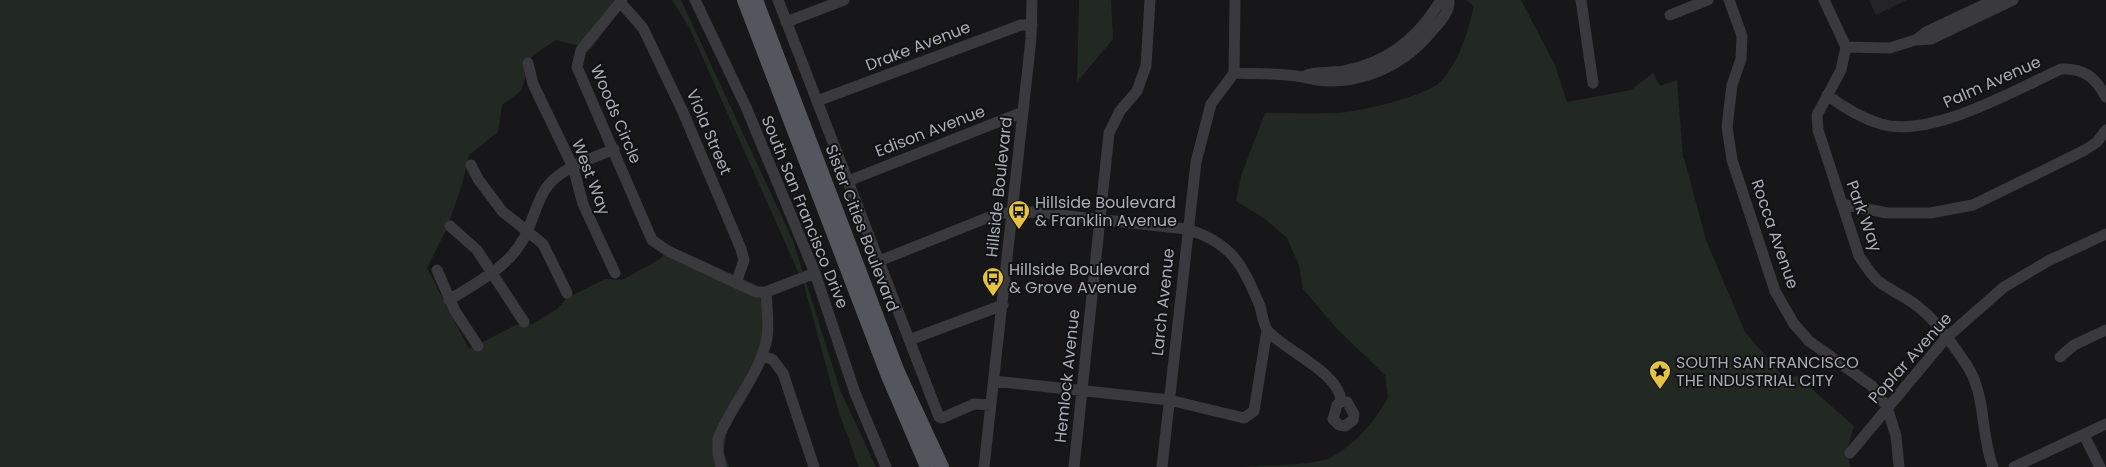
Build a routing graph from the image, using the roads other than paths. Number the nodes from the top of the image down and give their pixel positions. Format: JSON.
{"nodes":[{"id":1,"x":695,"y":0,"type":"edge"},
{"id":2,"x":744,"y":0,"type":"edge"},
{"id":3,"x":756,"y":0,"type":"edge"},
{"id":4,"x":778,"y":0,"type":"edge"},
{"id":5,"x":844,"y":0,"type":"edge"},
{"id":6,"x":1032,"y":0,"type":"edge"},
{"id":7,"x":1150,"y":0,"type":"edge"},
{"id":8,"x":1235,"y":0,"type":"edge"},
{"id":9,"x":1441,"y":0,"type":"edge"},
{"id":10,"x":1449,"y":0,"type":"edge"},
{"id":11,"x":1581,"y":0,"type":"edge"},
{"id":12,"x":1708,"y":0,"type":"edge"},
{"id":13,"x":1729,"y":0,"type":"edge"},
{"id":14,"x":1824,"y":0,"type":"edge"},
{"id":15,"x":1994,"y":0,"type":"edge"},
{"id":16,"x":2013,"y":0,"type":"edge"},
{"id":17,"x":621,"y":1,"type":"edge"},
{"id":18,"x":1670,"y":15,"type":"dead end"},
{"id":19,"x":786,"y":22,"type":"junction"},
{"id":20,"x":1032,"y":25,"type":"junction"},
{"id":21,"x":1421,"y":37,"type":"junction"},
{"id":22,"x":1915,"y":40,"type":"junction"},
{"id":23,"x":1846,"y":46,"type":"junction"},
{"id":24,"x":528,"y":63,"type":"dead end"},
{"id":25,"x":1234,"y":73,"type":"junction"},
{"id":26,"x":1593,"y":83,"type":"dead end"},
{"id":27,"x":1827,"y":94,"type":"junction"},
{"id":28,"x":2106,"y":97,"type":"edge"},
{"id":29,"x":817,"y":101,"type":"junction"},
{"id":30,"x":1023,"y":112,"type":"junction"},
{"id":31,"x":2106,"y":130,"type":"edge"},
{"id":32,"x":614,"y":149,"type":"junction"},
{"id":33,"x":471,"y":165,"type":"dead end"},
{"id":34,"x":573,"y":167,"type":"junction"},
{"id":35,"x":848,"y":181,"type":"junction"},
{"id":36,"x":1842,"y":204,"type":"junction"},
{"id":37,"x":1012,"y":212,"type":"junction"},
{"id":38,"x":1100,"y":220,"type":"junction"},
{"id":39,"x":450,"y":226,"type":"dead end"},
{"id":40,"x":1187,"y":229,"type":"junction"},
{"id":41,"x":528,"y":230,"type":"junction"},
{"id":42,"x":2106,"y":234,"type":"edge"},
{"id":43,"x":879,"y":261,"type":"junction"},
{"id":44,"x":437,"y":270,"type":"dead end"},
{"id":45,"x":615,"y":273,"type":"dead end"},
{"id":46,"x":816,"y":273,"type":"junction"},
{"id":47,"x":491,"y":274,"type":"junction"},
{"id":48,"x":736,"y":283,"type":"junction"},
{"id":49,"x":766,"y":292,"type":"junction"},
{"id":50,"x":567,"y":293,"type":"dead end"},
{"id":51,"x":449,"y":300,"type":"junction"},
{"id":52,"x":1003,"y":305,"type":"junction"},
{"id":53,"x":524,"y":322,"type":"dead end"},
{"id":54,"x":1267,"y":330,"type":"junction"},
{"id":55,"x":2106,"y":330,"type":"edge"},
{"id":56,"x":1946,"y":338,"type":"junction"},
{"id":57,"x":909,"y":340,"type":"junction"},
{"id":58,"x":478,"y":346,"type":"dead end"},
{"id":59,"x":762,"y":355,"type":"junction"},
{"id":60,"x":2060,"y":357,"type":"dead end"},
{"id":61,"x":994,"y":381,"type":"junction"},
{"id":62,"x":1082,"y":391,"type":"junction"},
{"id":63,"x":1169,"y":400,"type":"junction"},
{"id":64,"x":1341,"y":401,"type":"dead end"},
{"id":65,"x":991,"y":405,"type":"junction"},
{"id":66,"x":1888,"y":407,"type":"junction"},
{"id":67,"x":2106,"y":424,"type":"edge"},
{"id":68,"x":2084,"y":435,"type":"junction"},
{"id":69,"x":1850,"y":453,"type":"dead end"},
{"id":70,"x":721,"y":467,"type":"edge"},
{"id":71,"x":814,"y":467,"type":"edge"},
{"id":72,"x":886,"y":467,"type":"edge"},
{"id":73,"x":927,"y":467,"type":"edge"},
{"id":74,"x":942,"y":467,"type":"edge"},
{"id":75,"x":984,"y":467,"type":"edge"},
{"id":76,"x":1074,"y":467,"type":"edge"},
{"id":77,"x":1162,"y":467,"type":"edge"},
{"id":78,"x":1898,"y":467,"type":"edge"},
{"id":79,"x":1993,"y":467,"type":"edge"},
{"id":80,"x":2014,"y":467,"type":"edge"},
{"id":81,"x":2100,"y":467,"type":"edge"}],
"edges":[{"from":1,"to":46,"type":"street","name":"South San Francisco Drive"},
{"from":2,"to":73,"type":"main road","name":"Sister Cities Boulevard"},
{"from":3,"to":74,"type":"main road","name":"Sister Cities Boulevard"},
{"from":4,"to":19,"type":"street"},
{"from":5,"to":19,"type":"street"},
{"from":6,"to":20,"type":"street","name":"Hillside Boulevard"},
{"from":7,"to":38,"type":"street","name":"Hemlock Avenue"},
{"from":8,"to":25,"type":"street"},
{"from":9,"to":21,"type":"street"},
{"from":10,"to":21,"type":"street"},
{"from":11,"to":26,"type":"street"},
{"from":12,"to":18,"type":"street"},
{"from":13,"to":66,"type":"street","name":"Rocca Avenue"},
{"from":14,"to":23,"type":"street"},
{"from":15,"to":22,"type":"street"},
{"from":16,"to":22,"type":"street"},
{"from":17,"to":32,"type":"street","name":"Woods Circle"},
{"from":17,"to":48,"type":"street","name":"Viola Street"},
{"from":19,"to":29,"type":"street"},
{"from":20,"to":29,"type":"street","name":"Drake Avenue"},
{"from":20,"to":30,"type":"street","name":"Hillside Boulevard"},
{"from":21,"to":25,"type":"street"},
{"from":22,"to":23,"type":"street"},
{"from":23,"to":27,"type":"street","name":"Park Way"},
{"from":24,"to":34,"type":"street","name":"West Way"},
{"from":25,"to":40,"type":"street","name":"Larch Avenue"},
{"from":27,"to":28,"type":"street","name":"Palm Avenue"},
{"from":27,"to":36,"type":"street","name":"Park Way"},
{"from":29,"to":35,"type":"street"},
{"from":30,"to":35,"type":"street","name":"Edison Avenue"},
{"from":30,"to":37,"type":"street","name":"Hillside Boulevard"},
{"from":31,"to":36,"type":"street"},
{"from":32,"to":34,"type":"street"},
{"from":32,"to":48,"type":"street","name":"Woods Circle"},
{"from":33,"to":41,"type":"street"},
{"from":34,"to":41,"type":"street"},
{"from":34,"to":45,"type":"street","name":"West Way"},
{"from":35,"to":43,"type":"street"},
{"from":36,"to":56,"type":"street","name":"Park Way"},
{"from":37,"to":38,"type":"street"},
{"from":37,"to":43,"type":"street"},
{"from":37,"to":52,"type":"street","name":"Hillside Boulevard"},
{"from":38,"to":40,"type":"street"},
{"from":38,"to":62,"type":"street","name":"Hemlock Avenue"},
{"from":39,"to":47,"type":"street"},
{"from":40,"to":54,"type":"street"},
{"from":40,"to":63,"type":"street","name":"Larch Avenue"},
{"from":41,"to":47,"type":"street"},
{"from":41,"to":50,"type":"street"},
{"from":42,"to":56,"type":"street","name":"Poplar Avenue"},
{"from":43,"to":57,"type":"street"},
{"from":44,"to":51,"type":"street"},
{"from":46,"to":49,"type":"street"},
{"from":46,"to":72,"type":"street","name":"South San Francisco Drive"},
{"from":47,"to":51,"type":"street"},
{"from":47,"to":53,"type":"street"},
{"from":48,"to":49,"type":"street"},
{"from":49,"to":59,"type":"street"},
{"from":51,"to":58,"type":"street"},
{"from":52,"to":57,"type":"street"},
{"from":52,"to":61,"type":"street","name":"Hillside Boulevard"},
{"from":54,"to":63,"type":"street"},
{"from":54,"to":64,"type":"street"},
{"from":55,"to":60,"type":"street"},
{"from":56,"to":66,"type":"street","name":"Poplar Avenue"},
{"from":56,"to":79,"type":"street","name":"Park Way"},
{"from":57,"to":65,"type":"street"},
{"from":59,"to":70,"type":"street"},
{"from":59,"to":71,"type":"street"},
{"from":61,"to":62,"type":"street"},
{"from":61,"to":65,"type":"street","name":"Hillside Boulevard"},
{"from":62,"to":63,"type":"street"},
{"from":62,"to":76,"type":"street","name":"Hemlock Avenue"},
{"from":63,"to":77,"type":"street","name":"Larch Avenue"},
{"from":65,"to":75,"type":"street","name":"Hillside Boulevard"},
{"from":66,"to":69,"type":"street","name":"Poplar Avenue"},
{"from":66,"to":78,"type":"street","name":"Rocca Avenue"},
{"from":67,"to":68,"type":"street"},
{"from":68,"to":80,"type":"street"},
{"from":68,"to":81,"type":"street"}]}
